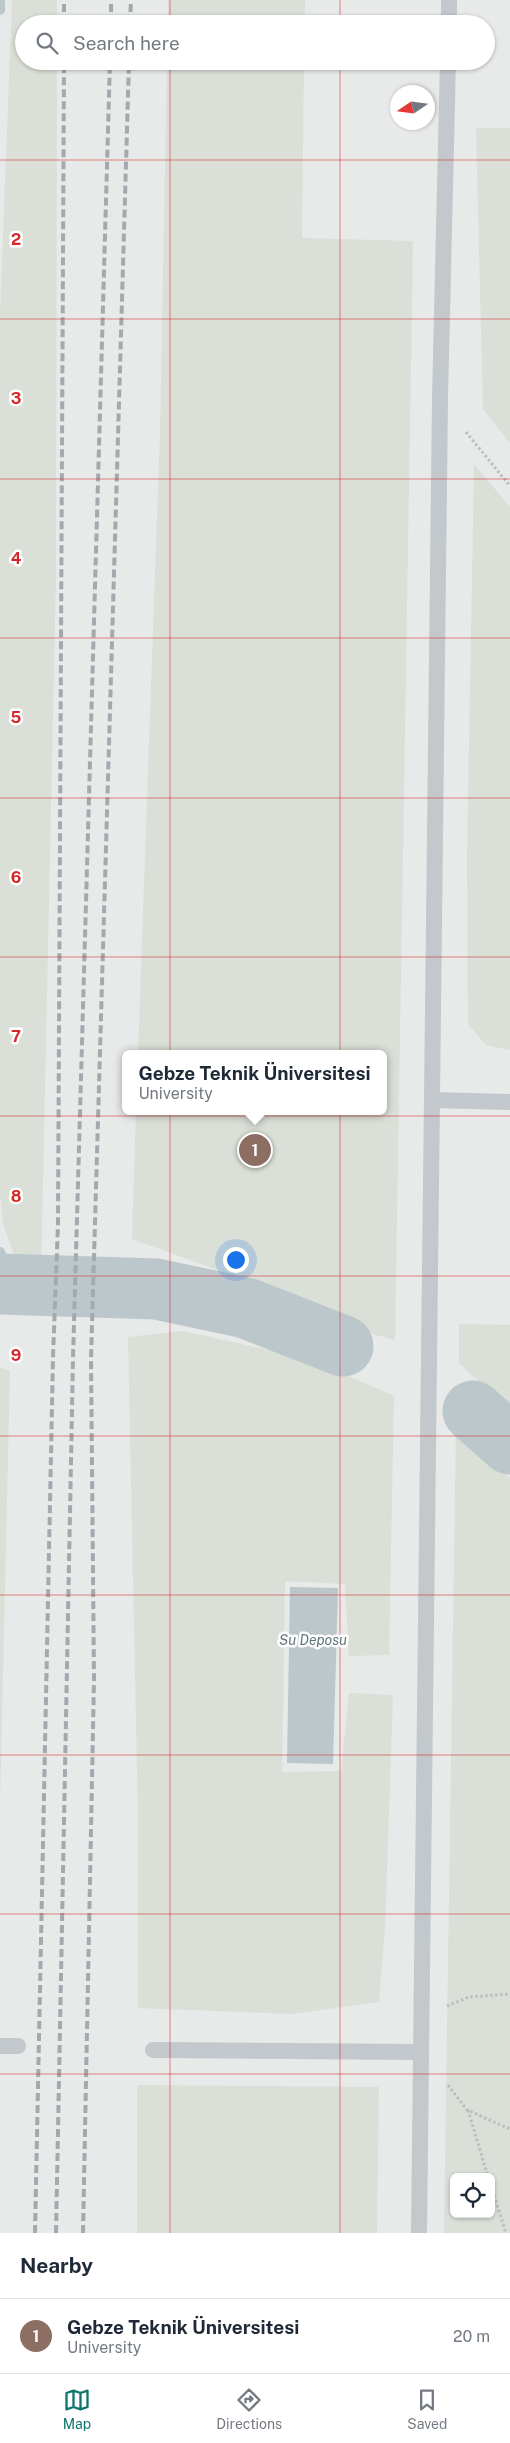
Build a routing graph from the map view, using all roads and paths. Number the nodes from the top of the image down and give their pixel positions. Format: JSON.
{"nodes":[{"id":1,"x":449,"y":0,"type":"edge"},
{"id":2,"x":449,"y":15,"type":"edge"},
{"id":3,"x":448,"y":70,"type":"edge"},
{"id":4,"x":440,"y":398,"type":"junction"},
{"id":5,"x":510,"y":486,"type":"edge"},
{"id":6,"x":432,"y":1100,"type":"junction"},
{"id":7,"x":510,"y":1102,"type":"edge"},
{"id":8,"x":510,"y":1994,"type":"edge"},
{"id":9,"x":421,"y":2016,"type":"junction"},
{"id":10,"x":0,"y":2046,"type":"edge"},
{"id":11,"x":18,"y":2046,"type":"dead end"},
{"id":12,"x":153,"y":2050,"type":"dead end"},
{"id":13,"x":420,"y":2052,"type":"junction"},
{"id":14,"x":468,"y":2110,"type":"junction"},
{"id":15,"x":510,"y":2129,"type":"edge"},
{"id":16,"x":487,"y":2173,"type":"edge"},
{"id":17,"x":495,"y":2199,"type":"edge"},
{"id":18,"x":419,"y":2233,"type":"edge"},
{"id":19,"x":506,"y":2233,"type":"edge"}],
"edges":[{"from":1,"to":2,"type":"lane"},
{"from":3,"to":4,"type":"lane"},
{"from":4,"to":5,"type":"path"},
{"from":4,"to":6,"type":"lane"},
{"from":6,"to":7,"type":"lane"},
{"from":6,"to":9,"type":"lane"},
{"from":8,"to":9,"type":"path"},
{"from":9,"to":13,"type":"lane"},
{"from":10,"to":11,"type":"lane"},
{"from":12,"to":13,"type":"lane"},
{"from":13,"to":14,"type":"path"},
{"from":13,"to":18,"type":"lane"},
{"from":14,"to":15,"type":"path"},
{"from":14,"to":16,"type":"path"},
{"from":17,"to":19,"type":"path"}]}
